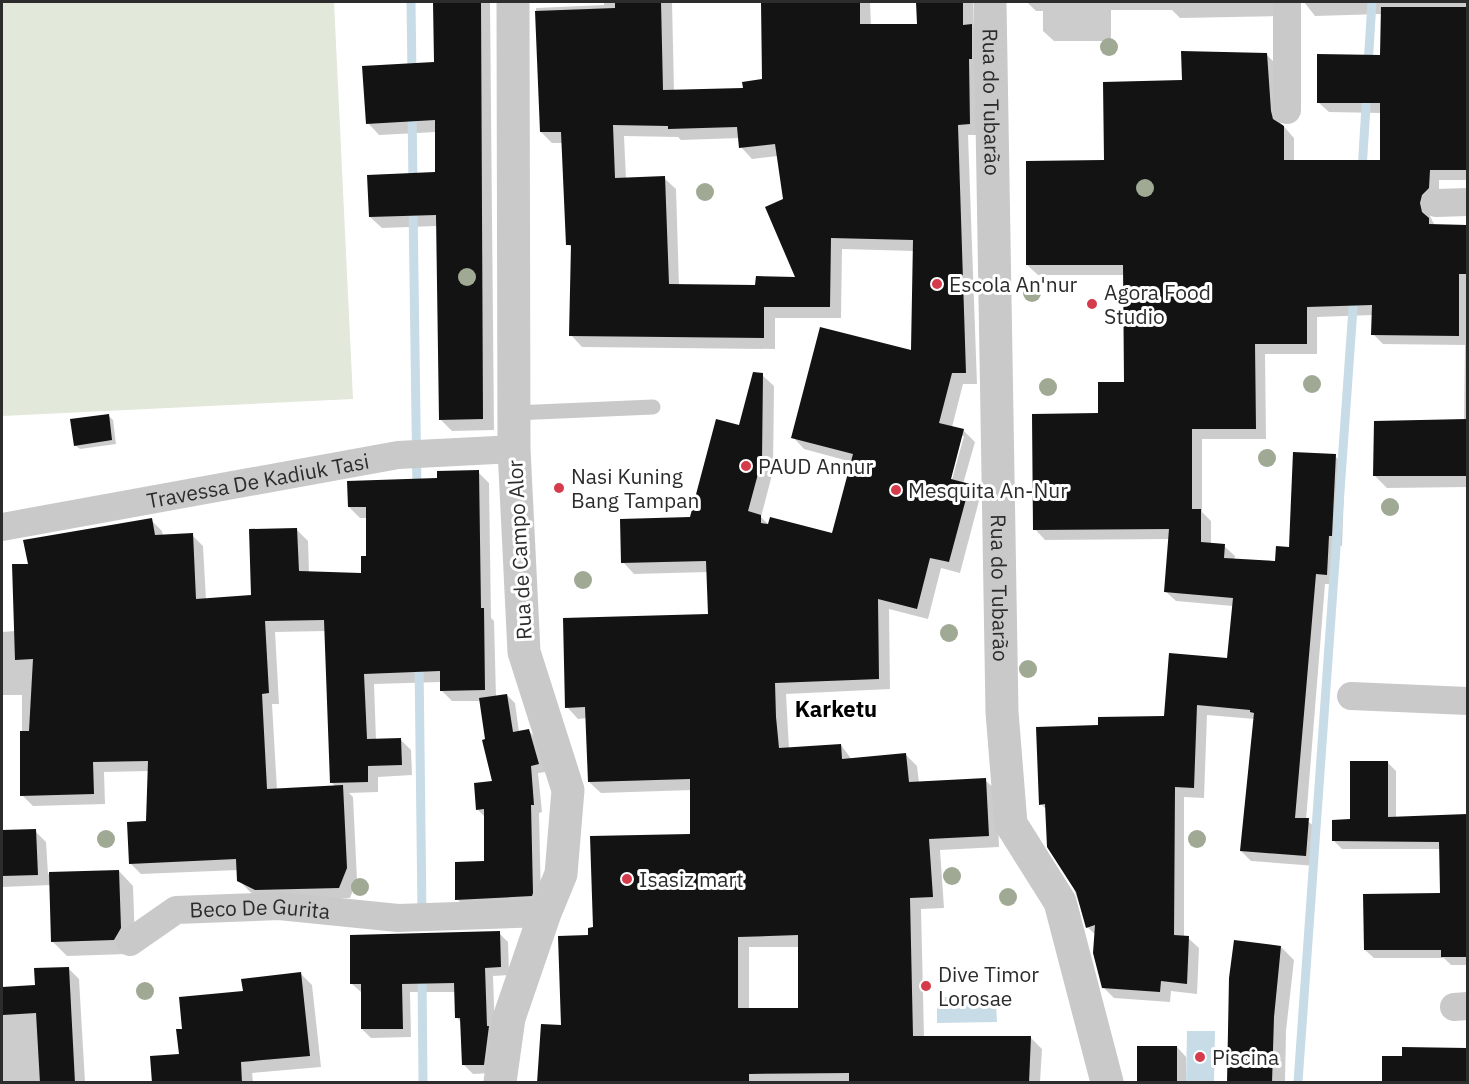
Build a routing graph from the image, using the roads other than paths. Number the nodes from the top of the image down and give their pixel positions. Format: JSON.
{"nodes":[{"id":1,"x":513,"y":2,"type":"edge"},
{"id":2,"x":990,"y":2,"type":"edge"},
{"id":3,"x":1287,"y":2,"type":"edge"},
{"id":4,"x":1287,"y":110,"type":"dead end"},
{"id":5,"x":1467,"y":202,"type":"edge"},
{"id":6,"x":1436,"y":203,"type":"dead end"},
{"id":7,"x":653,"y":407,"type":"dead end"},
{"id":8,"x":514,"y":413,"type":"junction"},
{"id":9,"x":514,"y":449,"type":"junction"},
{"id":10,"x":2,"y":526,"type":"edge"},
{"id":11,"x":1351,"y":696,"type":"dead end"},
{"id":12,"x":1467,"y":701,"type":"edge"},
{"id":13,"x":545,"y":913,"type":"junction"},
{"id":14,"x":130,"y":942,"type":"dead end"},
{"id":15,"x":500,"y":1083,"type":"edge"},
{"id":16,"x":1107,"y":1083,"type":"edge"}],
"edges":[{"from":1,"to":8,"type":"street","name":"Rua de Campo Alor"},
{"from":2,"to":16,"type":"street","name":"Rua do Tubarão"},
{"from":3,"to":4,"type":"street"},
{"from":5,"to":6,"type":"street"},
{"from":7,"to":8,"type":"lane"},
{"from":8,"to":9,"type":"street","name":"Rua de Campo Alor"},
{"from":9,"to":10,"type":"street","name":"Travessa De Kadiuk Tasi"},
{"from":9,"to":13,"type":"street","name":"Rua de Campo Alor"},
{"from":11,"to":12,"type":"street"},
{"from":13,"to":14,"type":"street","name":"Beco De Gurita"},
{"from":13,"to":15,"type":"street","name":"Rua de Campo Alor"}]}
